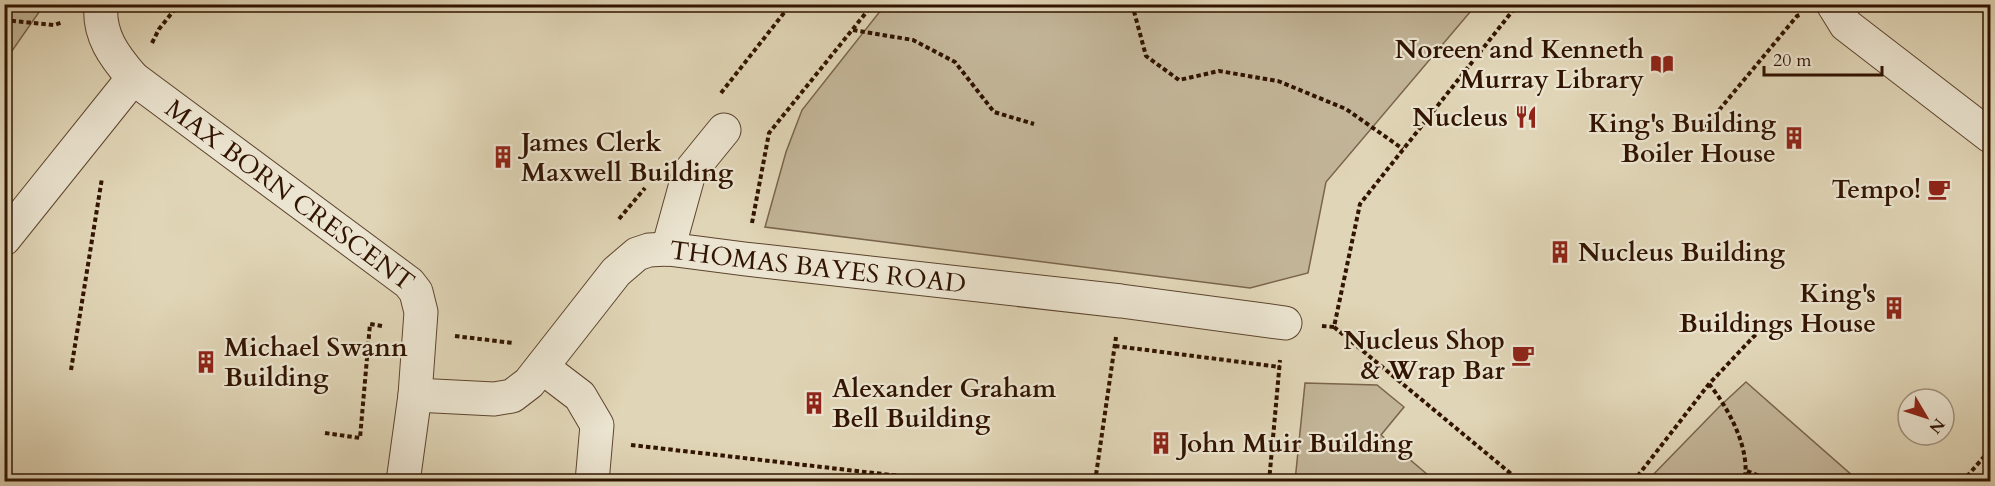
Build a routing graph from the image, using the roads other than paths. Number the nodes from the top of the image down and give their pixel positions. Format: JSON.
{"nodes":[{"id":1,"x":101,"y":7,"type":"edge"},
{"id":2,"x":1819,"y":9,"type":"edge"},
{"id":3,"x":133,"y":78,"type":"junction"},
{"id":4,"x":724,"y":130,"type":"dead end"},
{"id":5,"x":1990,"y":136,"type":"edge"},
{"id":6,"x":4,"y":239,"type":"edge"},
{"id":7,"x":668,"y":249,"type":"junction"},
{"id":8,"x":1285,"y":323,"type":"road end"},
{"id":9,"x":542,"y":367,"type":"junction"},
{"id":10,"x":415,"y":395,"type":"junction"},
{"id":11,"x":403,"y":482,"type":"edge"},
{"id":12,"x":591,"y":482,"type":"edge"}],
"edges":[{"from":1,"to":3,"type":"lane","name":"MAX BORN CRESCENT"},
{"from":2,"to":5,"type":"lane"},
{"from":3,"to":6,"type":"lane"},
{"from":3,"to":10,"type":"lane","name":"MAX BORN CRESCENT"},
{"from":4,"to":7,"type":"lane"},
{"from":7,"to":8,"type":"lane","name":"THOMAS BAYES ROAD"},
{"from":7,"to":9,"type":"lane","name":"THOMAS BAYES ROAD"},
{"from":9,"to":10,"type":"lane","name":"THOMAS BAYES ROAD"},
{"from":9,"to":12,"type":"lane"},
{"from":10,"to":11,"type":"lane","name":"MAX BORN CRESCENT"}]}
